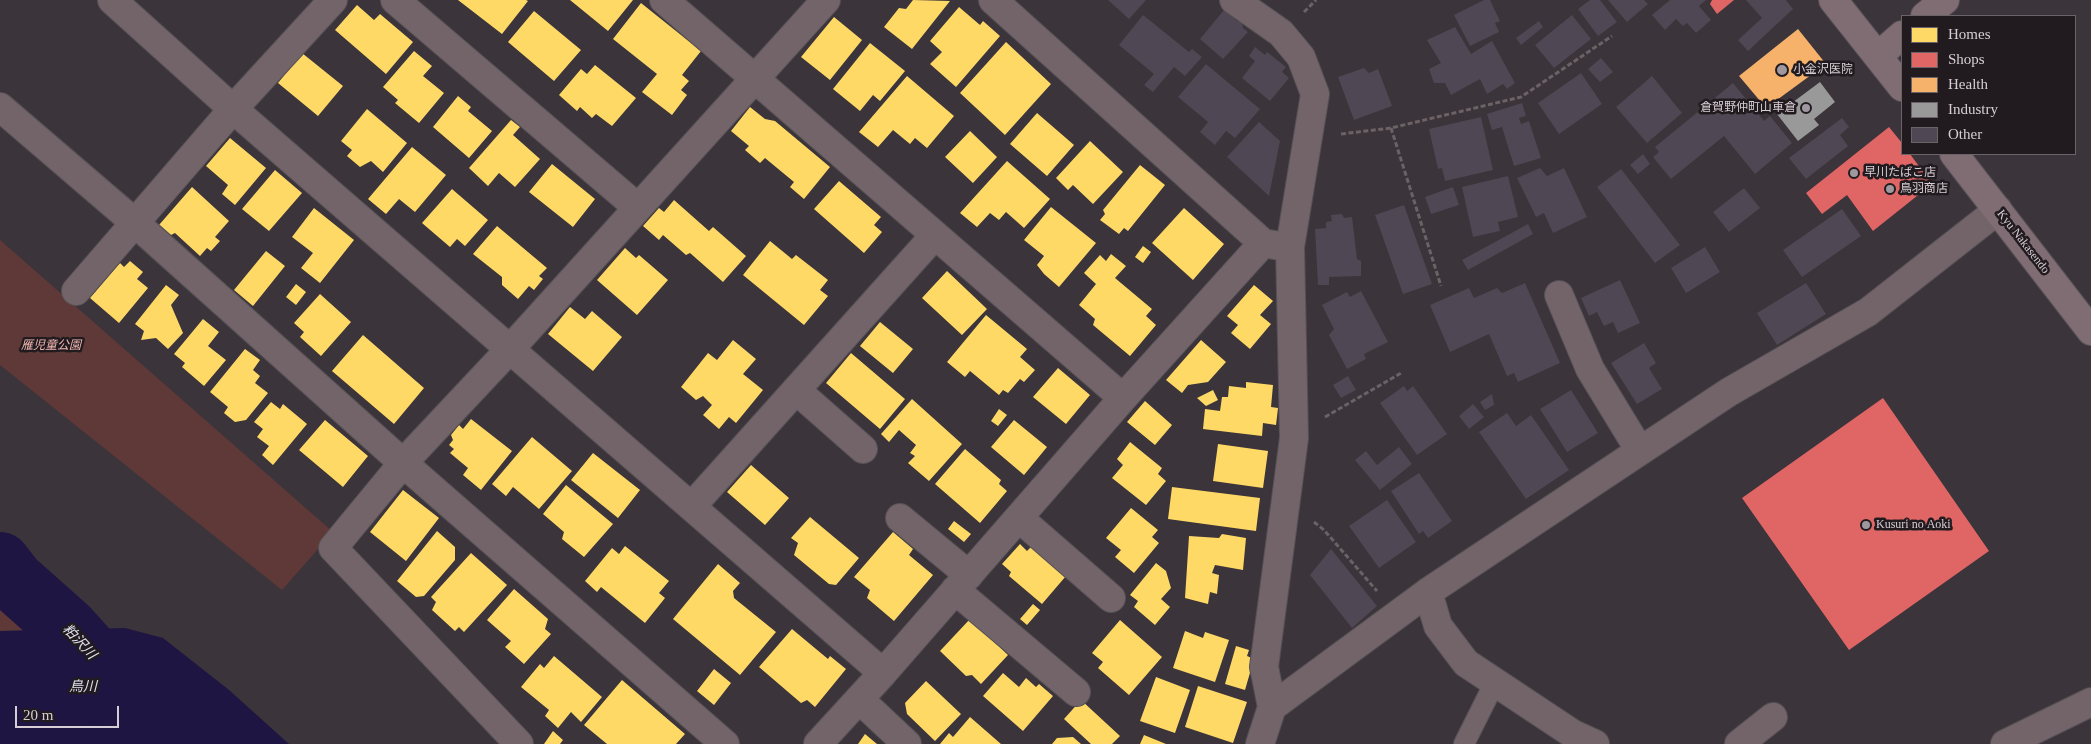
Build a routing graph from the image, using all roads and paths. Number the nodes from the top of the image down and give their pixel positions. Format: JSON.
{"nodes":[{"id":1,"x":112,"y":0,"type":"edge"},
{"id":2,"x":333,"y":0,"type":"edge"},
{"id":3,"x":395,"y":0,"type":"edge"},
{"id":4,"x":664,"y":0,"type":"edge"},
{"id":5,"x":826,"y":0,"type":"edge"},
{"id":6,"x":993,"y":0,"type":"edge"},
{"id":7,"x":1234,"y":0,"type":"edge"},
{"id":8,"x":1833,"y":0,"type":"edge"},
{"id":9,"x":1945,"y":0,"type":"edge"},
{"id":10,"x":1927,"y":15,"type":"edge"},
{"id":11,"x":1612,"y":36,"type":"dead end"},
{"id":12,"x":1901,"y":36,"type":"edge"},
{"id":13,"x":1878,"y":56,"type":"junction"},
{"id":14,"x":755,"y":79,"type":"junction"},
{"id":15,"x":1901,"y":86,"type":"edge"},
{"id":16,"x":0,"y":107,"type":"edge"},
{"id":17,"x":234,"y":109,"type":"junction"},
{"id":18,"x":1391,"y":128,"type":"junction"},
{"id":19,"x":1308,"y":138,"type":"junction"},
{"id":20,"x":1955,"y":155,"type":"edge"},
{"id":21,"x":637,"y":207,"type":"junction"},
{"id":22,"x":1998,"y":210,"type":"junction"},
{"id":23,"x":134,"y":222,"type":"junction"},
{"id":24,"x":935,"y":235,"type":"junction"},
{"id":25,"x":1263,"y":243,"type":"junction"},
{"id":26,"x":1290,"y":248,"type":"junction"},
{"id":27,"x":1441,"y":286,"type":"dead end"},
{"id":28,"x":76,"y":291,"type":"dead end"},
{"id":29,"x":1559,"y":295,"type":"dead end"},
{"id":30,"x":2091,"y":331,"type":"edge"},
{"id":31,"x":511,"y":348,"type":"junction"},
{"id":32,"x":1403,"y":372,"type":"dead end"},
{"id":33,"x":796,"y":390,"type":"junction"},
{"id":34,"x":1123,"y":398,"type":"junction"},
{"id":35,"x":1294,"y":434,"type":"junction"},
{"id":36,"x":863,"y":449,"type":"dead end"},
{"id":37,"x":1640,"y":451,"type":"junction"},
{"id":38,"x":403,"y":463,"type":"junction"},
{"id":39,"x":1287,"y":499,"type":"junction"},
{"id":40,"x":692,"y":506,"type":"junction"},
{"id":41,"x":900,"y":518,"type":"dead end"},
{"id":42,"x":1019,"y":518,"type":"junction"},
{"id":43,"x":962,"y":582,"type":"junction"},
{"id":44,"x":1428,"y":592,"type":"junction"},
{"id":45,"x":1111,"y":598,"type":"dead end"},
{"id":46,"x":1398,"y":615,"type":"junction"},
{"id":47,"x":884,"y":673,"type":"junction"},
{"id":48,"x":1495,"y":682,"type":"junction"},
{"id":49,"x":1076,"y":692,"type":"dead end"},
{"id":50,"x":859,"y":699,"type":"junction"},
{"id":51,"x":2091,"y":702,"type":"edge"},
{"id":52,"x":1272,"y":707,"type":"junction"},
{"id":53,"x":1773,"y":717,"type":"dead end"},
{"id":54,"x":1579,"y":741,"type":"edge"},
{"id":55,"x":519,"y":744,"type":"edge"},
{"id":56,"x":725,"y":744,"type":"edge"},
{"id":57,"x":818,"y":744,"type":"edge"},
{"id":58,"x":907,"y":744,"type":"edge"},
{"id":59,"x":1260,"y":744,"type":"edge"},
{"id":60,"x":1464,"y":744,"type":"edge"},
{"id":61,"x":1739,"y":744,"type":"edge"},
{"id":62,"x":2005,"y":744,"type":"edge"}],
"edges":[{"from":1,"to":17,"type":"street"},
{"from":2,"to":17,"type":"street"},
{"from":3,"to":21,"type":"street"},
{"from":4,"to":14,"type":"street"},
{"from":5,"to":14,"type":"street"},
{"from":6,"to":25,"type":"street"},
{"from":7,"to":19,"type":"street"},
{"from":8,"to":13,"type":"main road"},
{"from":9,"to":10,"type":"main road"},
{"from":11,"to":18,"type":"path"},
{"from":12,"to":13,"type":"main road"},
{"from":13,"to":15,"type":"main road"},
{"from":14,"to":21,"type":"street"},
{"from":14,"to":24,"type":"street"},
{"from":16,"to":23,"type":"street"},
{"from":17,"to":23,"type":"street"},
{"from":17,"to":31,"type":"street"},
{"from":18,"to":19,"type":"path"},
{"from":18,"to":27,"type":"path"},
{"from":19,"to":26,"type":"street"},
{"from":20,"to":22,"type":"main road","name":"Kyu Nakasendo"},
{"from":21,"to":31,"type":"street"},
{"from":22,"to":30,"type":"main road","name":"Kyu Nakasendo"},
{"from":22,"to":37,"type":"street"},
{"from":23,"to":28,"type":"street"},
{"from":23,"to":38,"type":"street"},
{"from":24,"to":33,"type":"street"},
{"from":24,"to":34,"type":"street"},
{"from":25,"to":26,"type":"street"},
{"from":25,"to":34,"type":"street"},
{"from":26,"to":35,"type":"street"},
{"from":29,"to":37,"type":"street"},
{"from":31,"to":38,"type":"street"},
{"from":31,"to":40,"type":"street"},
{"from":32,"to":35,"type":"path"},
{"from":33,"to":36,"type":"street"},
{"from":33,"to":40,"type":"street"},
{"from":34,"to":42,"type":"street"},
{"from":35,"to":39,"type":"street"},
{"from":37,"to":44,"type":"street"},
{"from":38,"to":55,"type":"street"},
{"from":38,"to":56,"type":"street"},
{"from":39,"to":46,"type":"path"},
{"from":39,"to":52,"type":"street"},
{"from":40,"to":47,"type":"street"},
{"from":41,"to":43,"type":"street"},
{"from":42,"to":43,"type":"street"},
{"from":42,"to":45,"type":"street"},
{"from":43,"to":47,"type":"street"},
{"from":43,"to":49,"type":"street"},
{"from":44,"to":46,"type":"street"},
{"from":44,"to":48,"type":"street"},
{"from":46,"to":52,"type":"street"},
{"from":47,"to":50,"type":"street"},
{"from":48,"to":54,"type":"street"},
{"from":48,"to":60,"type":"lane"},
{"from":50,"to":57,"type":"street"},
{"from":50,"to":58,"type":"street"},
{"from":51,"to":62,"type":"street"},
{"from":52,"to":59,"type":"street"},
{"from":53,"to":61,"type":"street"}]}
